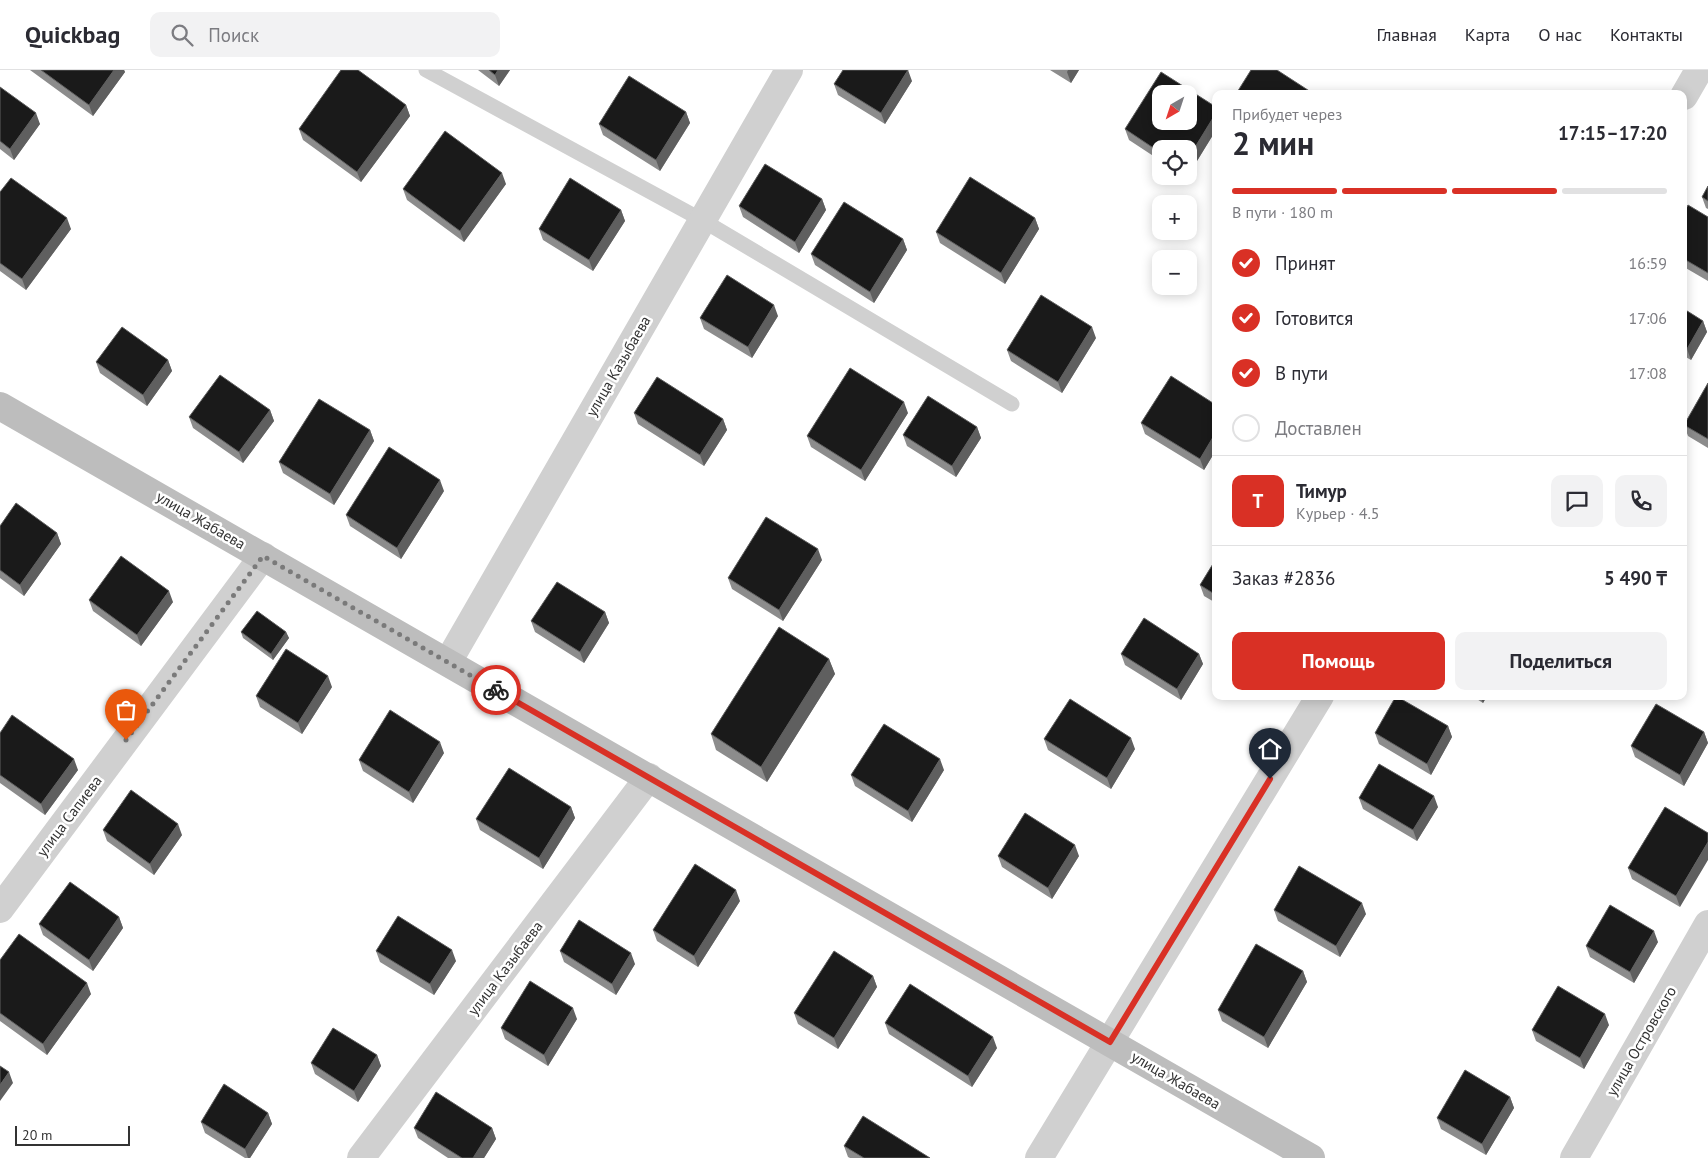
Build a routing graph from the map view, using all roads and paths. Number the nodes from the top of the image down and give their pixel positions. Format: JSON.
{"nodes":[{"id":1,"x":426,"y":70,"type":"edge"},
{"id":2,"x":789,"y":70,"type":"edge"},
{"id":3,"x":1699,"y":70,"type":"edge"},
{"id":4,"x":1687,"y":91,"type":"edge"},
{"id":5,"x":702,"y":220,"type":"junction"},
{"id":6,"x":1012,"y":404,"type":"dead end"},
{"id":7,"x":0,"y":406,"type":"edge"},
{"id":8,"x":263,"y":556,"type":"junction"},
{"id":9,"x":448,"y":662,"type":"junction"},
{"id":10,"x":1318,"y":700,"type":"edge"},
{"id":11,"x":649,"y":777,"type":"junction"},
{"id":12,"x":0,"y":909,"type":"edge"},
{"id":13,"x":1708,"y":924,"type":"edge"},
{"id":14,"x":1110,"y":1042,"type":"junction"},
{"id":15,"x":361,"y":1158,"type":"edge"},
{"id":16,"x":1040,"y":1158,"type":"edge"},
{"id":17,"x":1311,"y":1158,"type":"edge"},
{"id":18,"x":1574,"y":1158,"type":"edge"}],
"edges":[{"from":1,"to":5,"type":"lane"},
{"from":2,"to":5,"type":"street","name":"улица Казыбаева"},
{"from":3,"to":4,"type":"street"},
{"from":5,"to":6,"type":"lane"},
{"from":5,"to":9,"type":"street","name":"улица Казыбаева"},
{"from":7,"to":8,"type":"street","name":"улица Жабаева"},
{"from":8,"to":9,"type":"street","name":"улица Жабаева"},
{"from":8,"to":12,"type":"street","name":"улица Сапиева"},
{"from":9,"to":11,"type":"street","name":"улица Жабаева"},
{"from":10,"to":14,"type":"street"},
{"from":11,"to":14,"type":"street","name":"улица Жабаева"},
{"from":11,"to":15,"type":"street","name":"улица Казыбаева"},
{"from":13,"to":18,"type":"street","name":"улица Островского"},
{"from":14,"to":16,"type":"street"},
{"from":14,"to":17,"type":"street","name":"улица Жабаева"}]}
